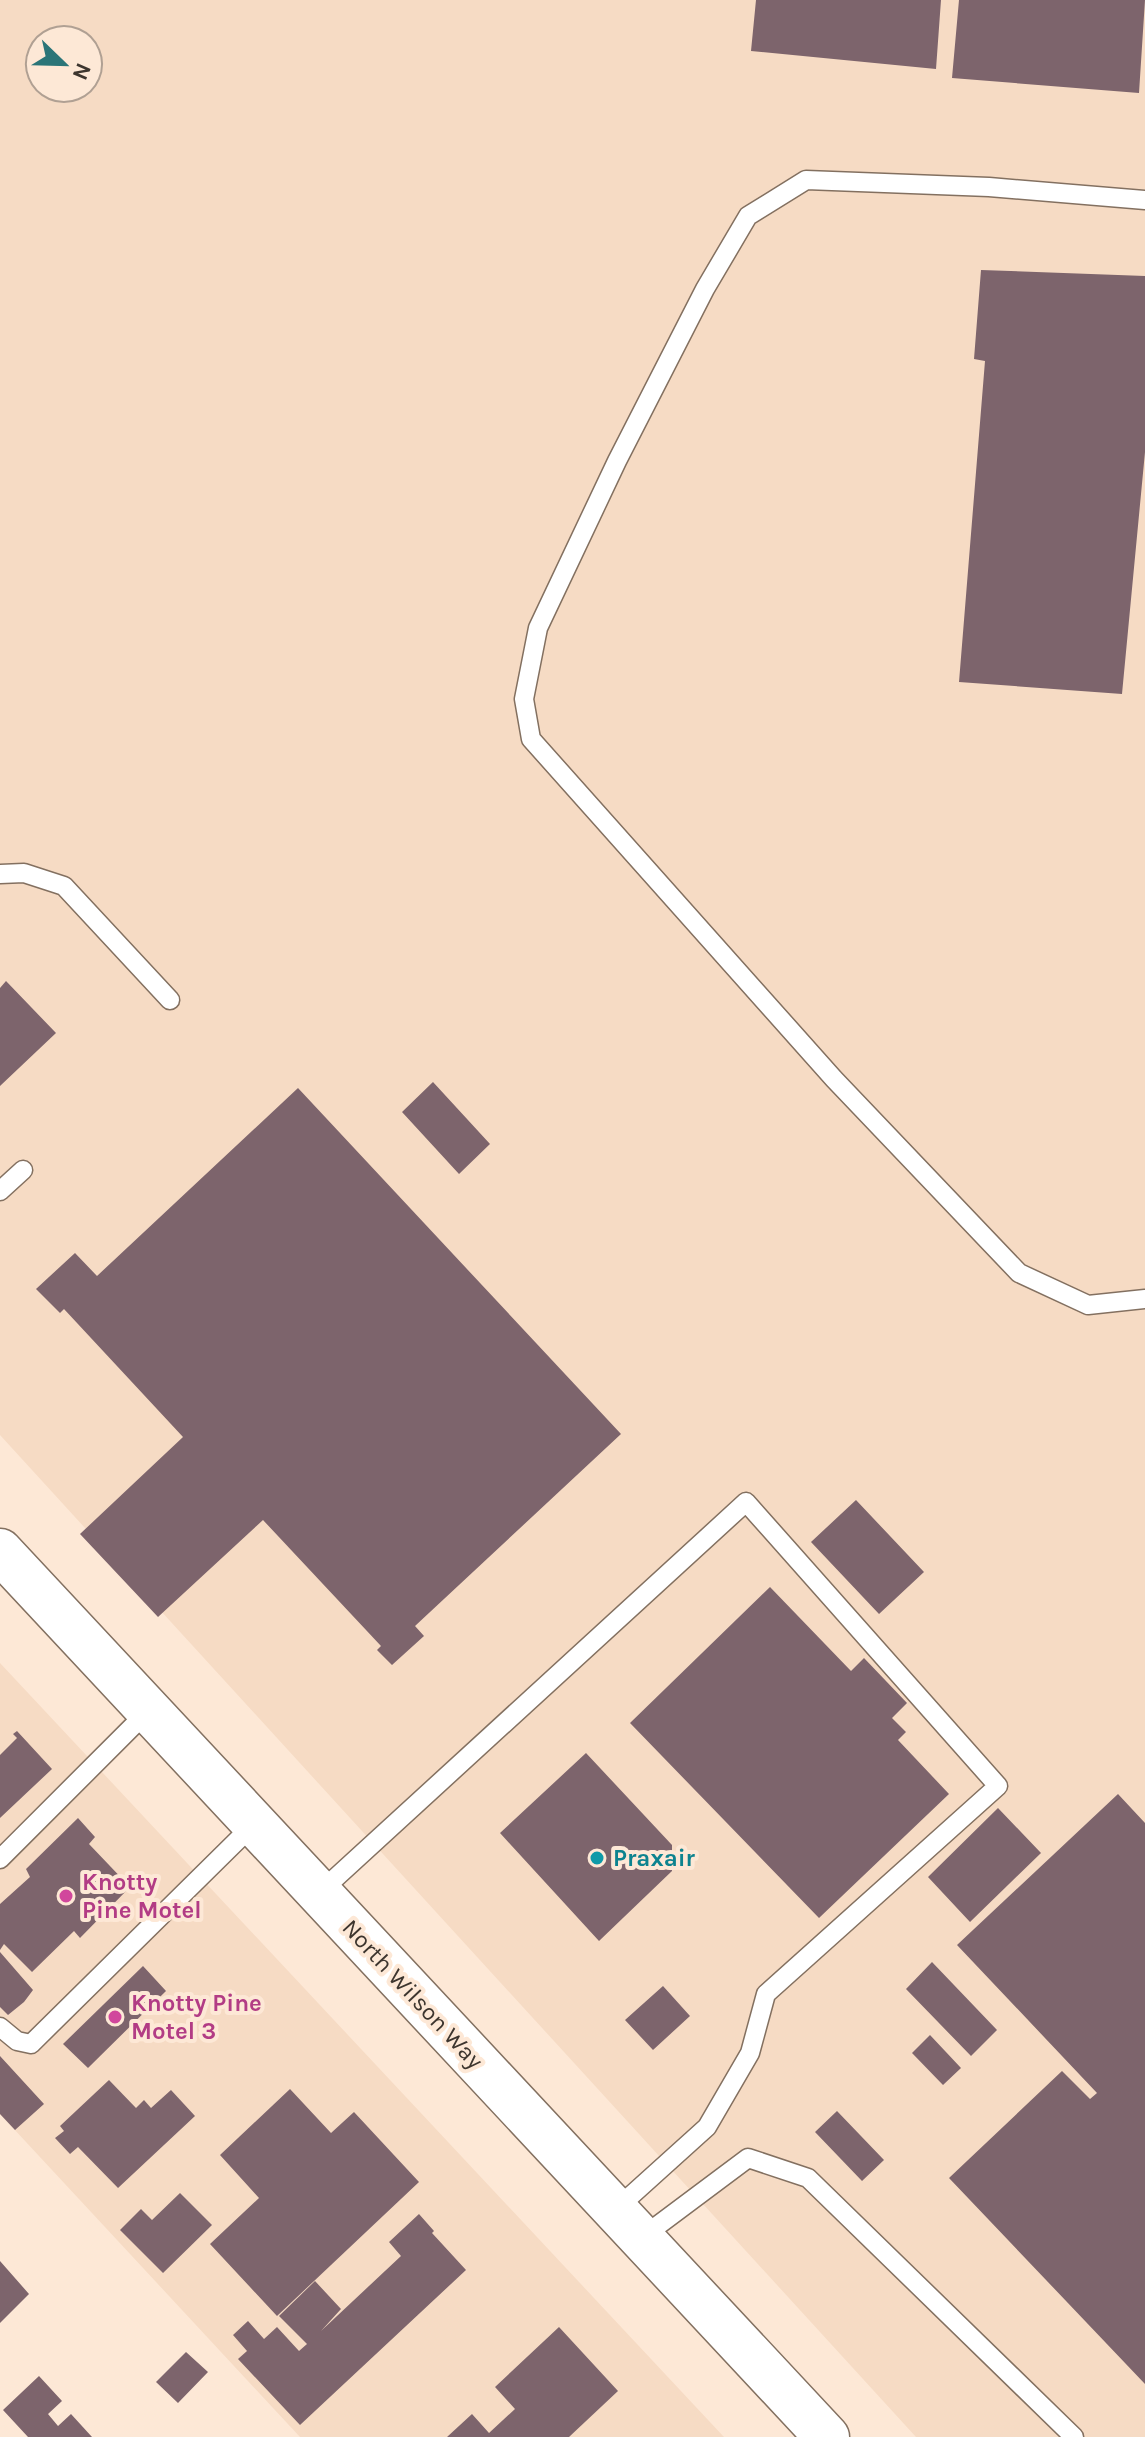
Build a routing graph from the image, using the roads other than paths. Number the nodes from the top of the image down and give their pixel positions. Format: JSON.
{"nodes":[{"id":1,"x":1145,"y":200,"type":"edge"},
{"id":2,"x":0,"y":874,"type":"edge"},
{"id":3,"x":170,"y":1000,"type":"dead end"},
{"id":4,"x":23,"y":1170,"type":"dead end"},
{"id":5,"x":0,"y":1191,"type":"edge"},
{"id":6,"x":1145,"y":1299,"type":"edge"},
{"id":7,"x":0,"y":1551,"type":"edge"},
{"id":8,"x":148,"y":1711,"type":"junction"},
{"id":9,"x":255,"y":1824,"type":"junction"},
{"id":10,"x":0,"y":1859,"type":"edge"},
{"id":11,"x":319,"y":1893,"type":"junction"},
{"id":12,"x":0,"y":2027,"type":"edge"},
{"id":13,"x":628,"y":2224,"type":"junction"},
{"id":14,"x":827,"y":2437,"type":"edge"},
{"id":15,"x":1074,"y":2437,"type":"edge"}],
"edges":[{"from":1,"to":6,"type":"lane"},
{"from":2,"to":3,"type":"lane"},
{"from":4,"to":5,"type":"lane"},
{"from":7,"to":8,"type":"main road","name":"North Wilson Way"},
{"from":8,"to":9,"type":"main road","name":"North Wilson Way"},
{"from":8,"to":10,"type":"lane"},
{"from":9,"to":11,"type":"main road","name":"North Wilson Way"},
{"from":9,"to":12,"type":"lane"},
{"from":11,"to":13,"type":"main road","name":"North Wilson Way"},
{"from":11,"to":13,"type":"lane"},
{"from":13,"to":14,"type":"main road","name":"North Wilson Way"},
{"from":13,"to":15,"type":"lane"}]}
